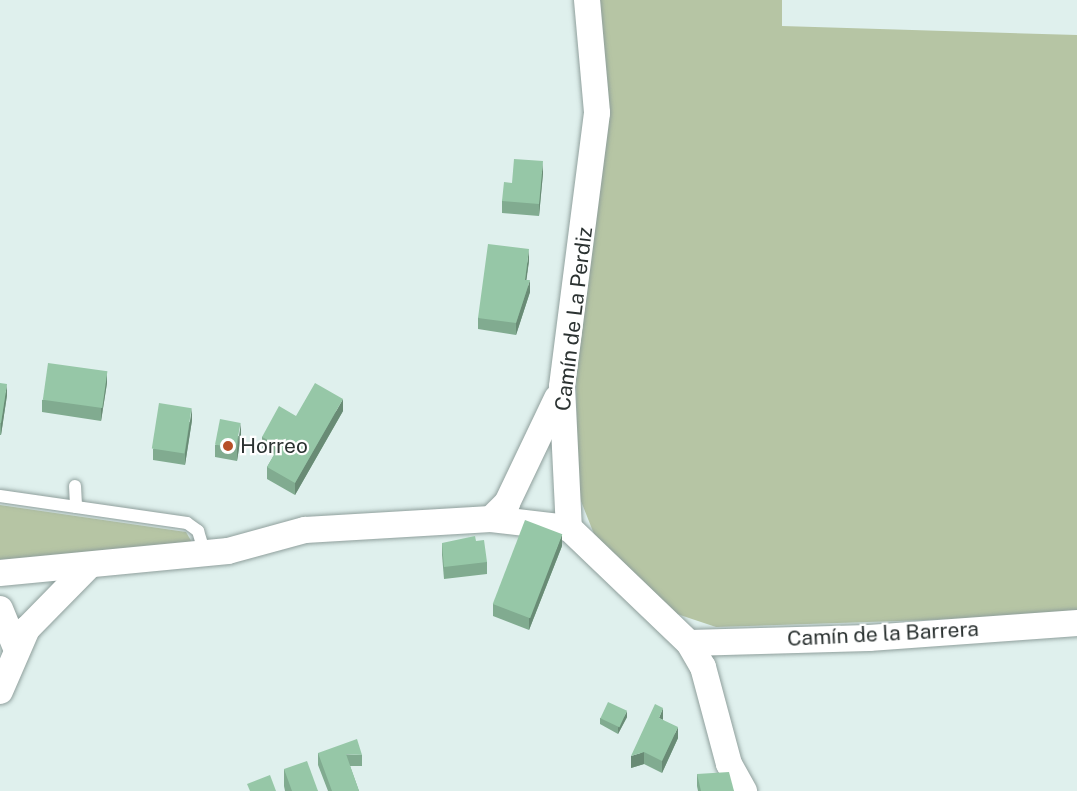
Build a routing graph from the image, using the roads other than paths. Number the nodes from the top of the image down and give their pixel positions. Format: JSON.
{"nodes":[{"id":1,"x":587,"y":0,"type":"edge"},
{"id":2,"x":562,"y":387,"type":"junction"},
{"id":3,"x":75,"y":486,"type":"dead end"},
{"id":4,"x":0,"y":496,"type":"edge"},
{"id":5,"x":76,"y":507,"type":"junction"},
{"id":6,"x":491,"y":519,"type":"junction"},
{"id":7,"x":569,"y":528,"type":"junction"},
{"id":8,"x":205,"y":554,"type":"junction"},
{"id":9,"x":89,"y":566,"type":"junction"},
{"id":10,"x":0,"y":573,"type":"edge"},
{"id":11,"x":0,"y":609,"type":"edge"},
{"id":12,"x":1077,"y":623,"type":"edge"},
{"id":13,"x":689,"y":643,"type":"junction"},
{"id":14,"x":16,"y":648,"type":"junction"},
{"id":15,"x":0,"y":691,"type":"edge"},
{"id":16,"x":744,"y":791,"type":"edge"}],
"edges":[{"from":1,"to":2,"type":"street","name":"Camín de La Perdiz"},
{"from":2,"to":6,"type":"street"},
{"from":2,"to":7,"type":"street","name":"Camín de La Perdiz"},
{"from":3,"to":5,"type":"lane"},
{"from":4,"to":5,"type":"lane"},
{"from":5,"to":8,"type":"lane"},
{"from":6,"to":7,"type":"street"},
{"from":6,"to":8,"type":"street"},
{"from":7,"to":13,"type":"street"},
{"from":8,"to":9,"type":"street"},
{"from":9,"to":10,"type":"street"},
{"from":9,"to":14,"type":"street"},
{"from":11,"to":14,"type":"street"},
{"from":12,"to":13,"type":"street","name":"Camín de la Barrera"},
{"from":13,"to":16,"type":"street"},
{"from":14,"to":15,"type":"street"}]}
